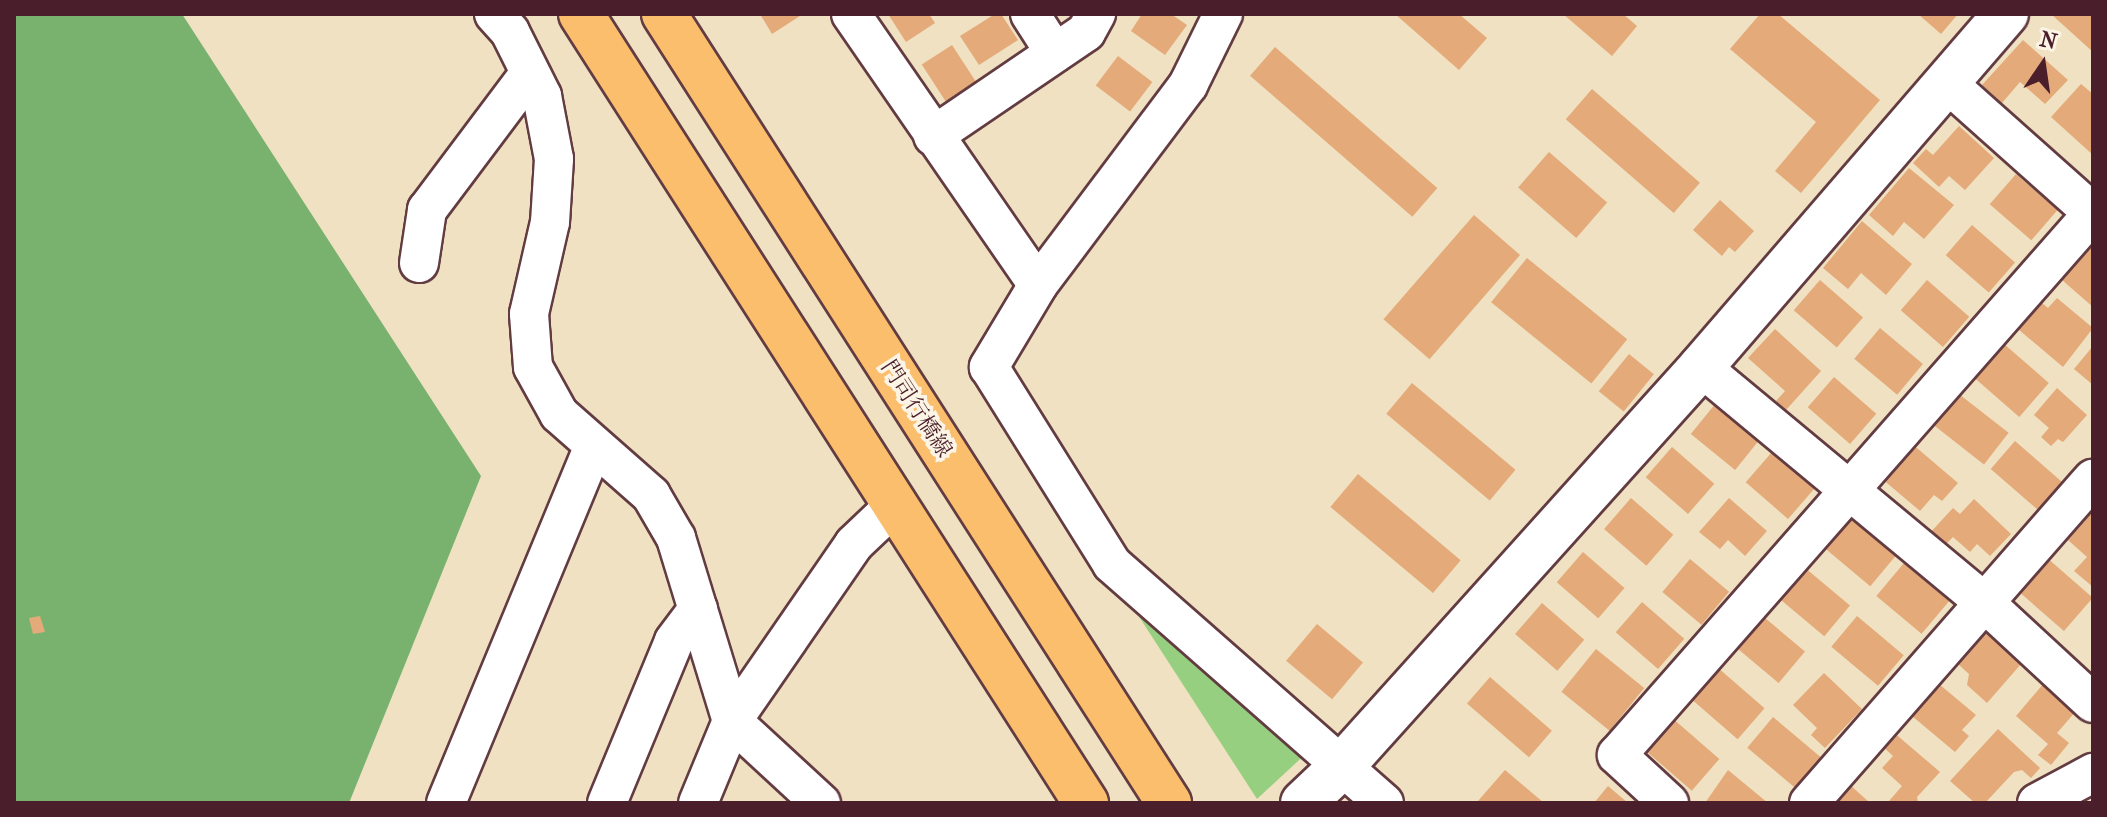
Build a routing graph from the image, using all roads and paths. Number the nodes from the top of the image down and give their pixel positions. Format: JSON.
{"nodes":[{"id":1,"x":494,"y":14,"type":"edge"},
{"id":2,"x":581,"y":14,"type":"edge"},
{"id":3,"x":664,"y":14,"type":"edge"},
{"id":4,"x":851,"y":14,"type":"edge"},
{"id":5,"x":1030,"y":14,"type":"edge"},
{"id":6,"x":1096,"y":14,"type":"edge"},
{"id":7,"x":1223,"y":14,"type":"edge"},
{"id":8,"x":2005,"y":14,"type":"edge"},
{"id":9,"x":1055,"y":53,"type":"junction"},
{"id":10,"x":530,"y":73,"type":"junction"},
{"id":11,"x":1946,"y":82,"type":"junction"},
{"id":12,"x":933,"y":136,"type":"junction"},
{"id":13,"x":2093,"y":213,"type":"edge"},
{"id":14,"x":419,"y":263,"type":"dead end"},
{"id":15,"x":1038,"y":285,"type":"junction"},
{"id":16,"x":1701,"y":367,"type":"junction"},
{"id":17,"x":594,"y":446,"type":"junction"},
{"id":18,"x":2093,"y":479,"type":"edge"},
{"id":19,"x":1848,"y":489,"type":"junction"},
{"id":20,"x":894,"y":506,"type":"junction"},
{"id":21,"x":1985,"y":603,"type":"junction"},
{"id":22,"x":698,"y":609,"type":"junction"},
{"id":23,"x":2093,"y":703,"type":"edge"},
{"id":24,"x":732,"y":721,"type":"junction"},
{"id":25,"x":1341,"y":767,"type":"junction"},
{"id":26,"x":2093,"y":773,"type":"edge"},
{"id":27,"x":446,"y":803,"type":"edge"},
{"id":28,"x":607,"y":803,"type":"edge"},
{"id":29,"x":698,"y":803,"type":"edge"},
{"id":30,"x":821,"y":803,"type":"edge"},
{"id":31,"x":1086,"y":803,"type":"edge"},
{"id":32,"x":1169,"y":803,"type":"edge"},
{"id":33,"x":1303,"y":803,"type":"edge"},
{"id":34,"x":1384,"y":803,"type":"edge"},
{"id":35,"x":1669,"y":803,"type":"edge"},
{"id":36,"x":1809,"y":803,"type":"edge"},
{"id":37,"x":2037,"y":803,"type":"edge"}],
"edges":[{"from":1,"to":10,"type":"street"},
{"from":2,"to":20,"type":"main road"},
{"from":3,"to":32,"type":"main road","name":"門司行橋線"},
{"from":4,"to":12,"type":"street"},
{"from":5,"to":9,"type":"street"},
{"from":6,"to":9,"type":"street"},
{"from":7,"to":15,"type":"street"},
{"from":8,"to":11,"type":"street"},
{"from":9,"to":12,"type":"street"},
{"from":10,"to":14,"type":"street"},
{"from":10,"to":17,"type":"street"},
{"from":11,"to":13,"type":"street"},
{"from":11,"to":16,"type":"street"},
{"from":12,"to":15,"type":"street"},
{"from":13,"to":19,"type":"street"},
{"from":15,"to":25,"type":"street"},
{"from":16,"to":19,"type":"street"},
{"from":16,"to":25,"type":"street"},
{"from":17,"to":22,"type":"street"},
{"from":17,"to":27,"type":"street"},
{"from":18,"to":21,"type":"street"},
{"from":19,"to":21,"type":"street"},
{"from":19,"to":35,"type":"street"},
{"from":20,"to":24,"type":"street"},
{"from":20,"to":31,"type":"main road"},
{"from":21,"to":23,"type":"street"},
{"from":21,"to":36,"type":"street"},
{"from":22,"to":24,"type":"street"},
{"from":22,"to":28,"type":"street"},
{"from":24,"to":29,"type":"street"},
{"from":24,"to":30,"type":"street"},
{"from":25,"to":33,"type":"street"},
{"from":25,"to":34,"type":"street"},
{"from":26,"to":37,"type":"street"}]}
